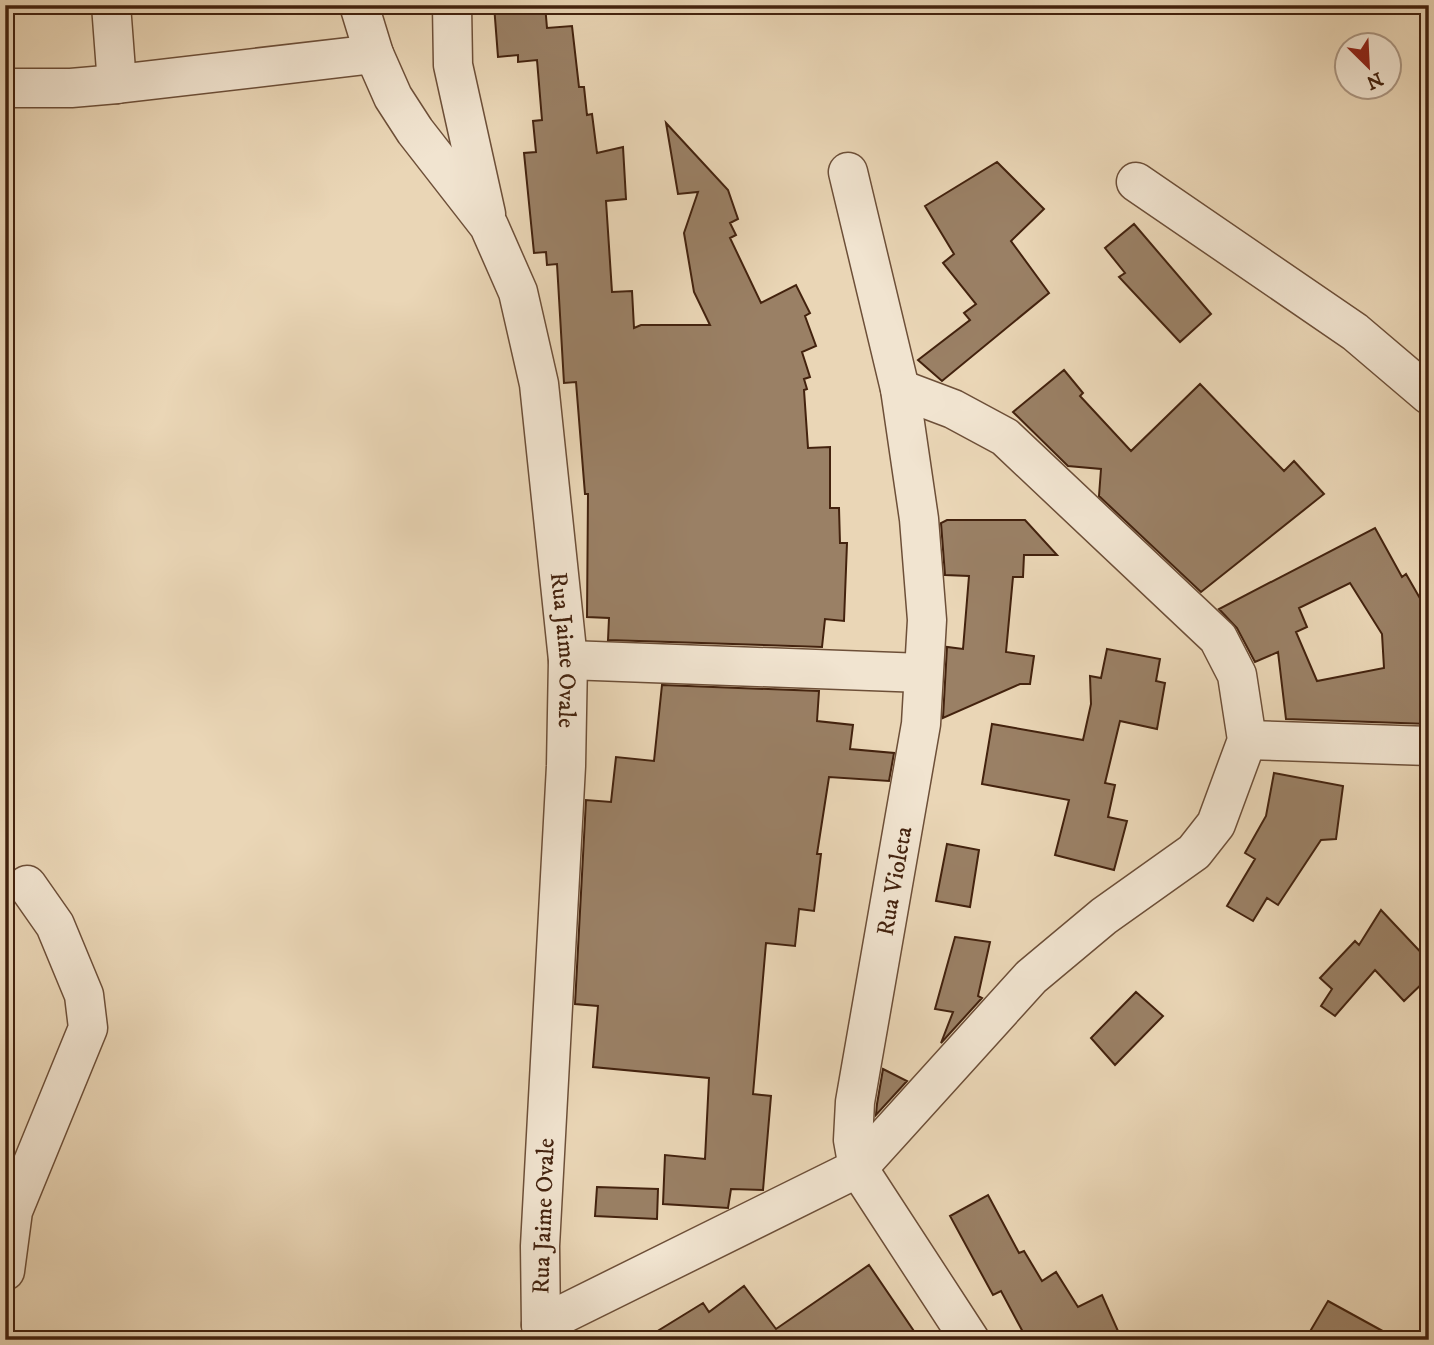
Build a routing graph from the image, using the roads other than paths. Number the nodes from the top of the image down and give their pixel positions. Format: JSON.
{"nodes":[{"id":1,"x":111,"y":5,"type":"edge"},
{"id":2,"x":359,"y":5,"type":"edge"},
{"id":3,"x":452,"y":5,"type":"edge"},
{"id":4,"x":374,"y":54,"type":"junction"},
{"id":5,"x":117,"y":84,"type":"junction"},
{"id":6,"x":5,"y":88,"type":"edge"},
{"id":7,"x":848,"y":172,"type":"dead end"},
{"id":8,"x":1136,"y":182,"type":"dead end"},
{"id":9,"x":489,"y":226,"type":"junction"},
{"id":10,"x":900,"y":389,"type":"junction"},
{"id":11,"x":1429,"y":395,"type":"edge"},
{"id":12,"x":568,"y":660,"type":"junction"},
{"id":13,"x":923,"y":673,"type":"junction"},
{"id":14,"x":1247,"y":740,"type":"junction"},
{"id":15,"x":1429,"y":746,"type":"edge"},
{"id":16,"x":27,"y":885,"type":"dead end"},
{"id":17,"x":858,"y":1168,"type":"junction"},
{"id":18,"x":5,"y":1271,"type":"edge"},
{"id":19,"x":543,"y":1333,"type":"edge"},
{"id":20,"x":970,"y":1340,"type":"edge"}],
"edges":[{"from":1,"to":5,"type":"street"},
{"from":2,"to":4,"type":"street","name":"Rua Jaime Ovale"},
{"from":3,"to":9,"type":"street"},
{"from":4,"to":5,"type":"street"},
{"from":4,"to":9,"type":"street","name":"Rua Jaime Ovale"},
{"from":5,"to":6,"type":"street"},
{"from":7,"to":10,"type":"street","name":"Rua Violeta"},
{"from":8,"to":11,"type":"street"},
{"from":9,"to":12,"type":"street","name":"Rua Jaime Ovale"},
{"from":10,"to":13,"type":"street","name":"Rua Violeta"},
{"from":10,"to":14,"type":"street"},
{"from":12,"to":13,"type":"street"},
{"from":12,"to":19,"type":"street","name":"Rua Jaime Ovale"},
{"from":13,"to":17,"type":"street","name":"Rua Violeta"},
{"from":14,"to":15,"type":"street"},
{"from":14,"to":17,"type":"street"},
{"from":16,"to":18,"type":"street"},
{"from":17,"to":19,"type":"street"},
{"from":17,"to":20,"type":"street","name":"Rua Violeta"}]}
